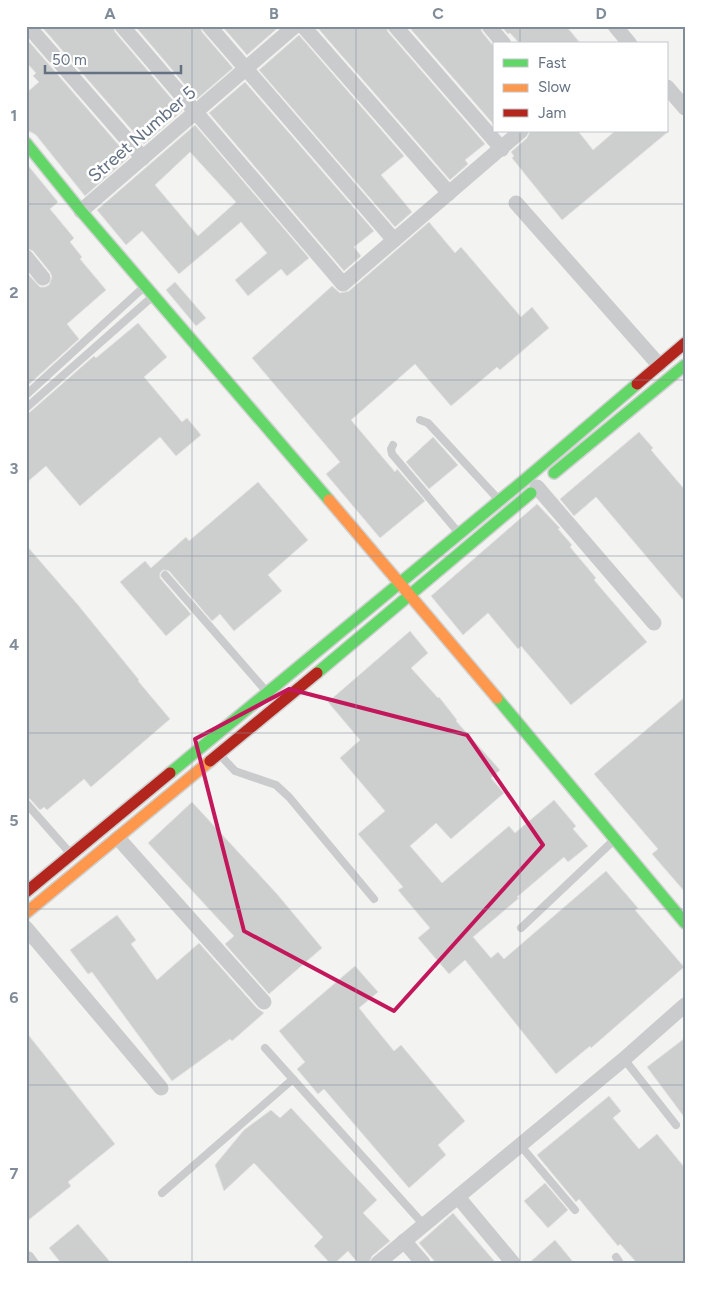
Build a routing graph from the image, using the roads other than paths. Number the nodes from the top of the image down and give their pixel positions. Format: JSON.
{"nodes":[{"id":1,"x":28,"y":26,"type":"edge"},
{"id":2,"x":122,"y":26,"type":"edge"},
{"id":3,"x":208,"y":26,"type":"edge"},
{"id":4,"x":295,"y":26,"type":"edge"},
{"id":5,"x":304,"y":26,"type":"edge"},
{"id":6,"x":395,"y":26,"type":"edge"},
{"id":7,"x":488,"y":26,"type":"edge"},
{"id":8,"x":615,"y":26,"type":"edge"},
{"id":9,"x":502,"y":42,"type":"edge"},
{"id":10,"x":626,"y":42,"type":"edge"},
{"id":11,"x":246,"y":69,"type":"junction"},
{"id":12,"x":668,"y":88,"type":"edge"},
{"id":13,"x":685,"y":108,"type":"edge"},
{"id":14,"x":196,"y":112,"type":"junction"},
{"id":15,"x":520,"y":132,"type":"edge"},
{"id":16,"x":26,"y":143,"type":"edge"},
{"id":17,"x":502,"y":149,"type":"junction"},
{"id":18,"x":143,"y":158,"type":"junction"},
{"id":19,"x":449,"y":193,"type":"junction"},
{"id":20,"x":516,"y":203,"type":"dead end"},
{"id":21,"x":82,"y":211,"type":"junction"},
{"id":22,"x":394,"y":240,"type":"junction"},
{"id":23,"x":26,"y":257,"type":"edge"},
{"id":24,"x":43,"y":278,"type":"dead end"},
{"id":25,"x":146,"y":286,"type":"junction"},
{"id":26,"x":154,"y":295,"type":"junction"},
{"id":27,"x":685,"y":343,"type":"edge"},
{"id":28,"x":659,"y":365,"type":"junction"},
{"id":29,"x":685,"y":365,"type":"edge"},
{"id":30,"x":26,"y":396,"type":"edge"},
{"id":31,"x":26,"y":408,"type":"edge"},
{"id":32,"x":420,"y":420,"type":"dead end"},
{"id":33,"x":393,"y":445,"type":"dead end"},
{"id":34,"x":537,"y":487,"type":"junction"},
{"id":35,"x":499,"y":500,"type":"junction"},
{"id":36,"x":460,"y":533,"type":"junction"},
{"id":37,"x":165,"y":575,"type":"dead end"},
{"id":38,"x":400,"y":582,"type":"junction"},
{"id":39,"x":411,"y":595,"type":"junction"},
{"id":40,"x":654,"y":623,"type":"dead end"},
{"id":41,"x":268,"y":692,"type":"junction"},
{"id":42,"x":219,"y":754,"type":"junction"},
{"id":43,"x":26,"y":803,"type":"edge"},
{"id":44,"x":118,"y":838,"type":"junction"},
{"id":45,"x":614,"y":839,"type":"junction"},
{"id":46,"x":72,"y":854,"type":"junction"},
{"id":47,"x":26,"y":892,"type":"edge"},
{"id":48,"x":374,"y":899,"type":"dead end"},
{"id":49,"x":26,"y":913,"type":"edge"},
{"id":50,"x":685,"y":923,"type":"edge"},
{"id":51,"x":26,"y":928,"type":"edge"},
{"id":52,"x":521,"y":928,"type":"dead end"},
{"id":53,"x":264,"y":1002,"type":"dead end"},
{"id":54,"x":685,"y":1005,"type":"edge"},
{"id":55,"x":265,"y":1048,"type":"dead end"},
{"id":56,"x":624,"y":1059,"type":"junction"},
{"id":57,"x":292,"y":1079,"type":"junction"},
{"id":58,"x":162,"y":1088,"type":"dead end"},
{"id":59,"x":676,"y":1125,"type":"dead end"},
{"id":60,"x":520,"y":1145,"type":"junction"},
{"id":61,"x":162,"y":1193,"type":"dead end"},
{"id":62,"x":458,"y":1197,"type":"junction"},
{"id":63,"x":575,"y":1210,"type":"dead end"},
{"id":64,"x":424,"y":1225,"type":"junction"},
{"id":65,"x":404,"y":1241,"type":"junction"},
{"id":66,"x":26,"y":1254,"type":"edge"},
{"id":67,"x":35,"y":1263,"type":"edge"},
{"id":68,"x":378,"y":1263,"type":"edge"},
{"id":69,"x":423,"y":1263,"type":"edge"},
{"id":70,"x":513,"y":1263,"type":"edge"}],
"edges":[{"from":1,"to":18,"type":"street"},
{"from":2,"to":14,"type":"street"},
{"from":3,"to":11,"type":"street"},
{"from":4,"to":11,"type":"street","name":"Street Number 5"},
{"from":5,"to":19,"type":"street"},
{"from":6,"to":17,"type":"street"},
{"from":7,"to":9,"type":"street"},
{"from":8,"to":10,"type":"street"},
{"from":11,"to":14,"type":"street","name":"Street Number 5"},
{"from":11,"to":22,"type":"street"},
{"from":12,"to":13,"type":"street"},
{"from":14,"to":18,"type":"street","name":"Street Number 5"},
{"from":14,"to":22,"type":"street"},
{"from":15,"to":17,"type":"street"},
{"from":16,"to":21,"type":"street"},
{"from":17,"to":19,"type":"street"},
{"from":18,"to":21,"type":"street","name":"Street Number 5"},
{"from":19,"to":22,"type":"street"},
{"from":20,"to":28,"type":"street"},
{"from":21,"to":25,"type":"street"},
{"from":23,"to":24,"type":"street"},
{"from":25,"to":26,"type":"street"},
{"from":25,"to":30,"type":"lane"},
{"from":26,"to":31,"type":"lane"},
{"from":26,"to":38,"type":"street"},
{"from":27,"to":28,"type":"street"},
{"from":28,"to":35,"type":"street"},
{"from":29,"to":34,"type":"street"},
{"from":32,"to":35,"type":"lane"},
{"from":33,"to":36,"type":"lane"},
{"from":34,"to":39,"type":"street"},
{"from":34,"to":40,"type":"street"},
{"from":35,"to":36,"type":"street"},
{"from":36,"to":38,"type":"street"},
{"from":37,"to":41,"type":"lane"},
{"from":38,"to":39,"type":"street"},
{"from":38,"to":41,"type":"street"},
{"from":39,"to":42,"type":"street"},
{"from":39,"to":45,"type":"street"},
{"from":41,"to":46,"type":"street"},
{"from":42,"to":44,"type":"street"},
{"from":42,"to":48,"type":"lane"},
{"from":43,"to":46,"type":"lane"},
{"from":44,"to":49,"type":"street"},
{"from":44,"to":53,"type":"street"},
{"from":45,"to":50,"type":"street"},
{"from":45,"to":52,"type":"lane"},
{"from":46,"to":47,"type":"street"},
{"from":51,"to":58,"type":"street"},
{"from":54,"to":56,"type":"street"},
{"from":55,"to":57,"type":"lane"},
{"from":56,"to":59,"type":"lane"},
{"from":56,"to":60,"type":"street"},
{"from":57,"to":61,"type":"lane"},
{"from":57,"to":64,"type":"lane"},
{"from":60,"to":62,"type":"street"},
{"from":60,"to":63,"type":"lane"},
{"from":62,"to":64,"type":"street"},
{"from":62,"to":70,"type":"street"},
{"from":64,"to":65,"type":"street"},
{"from":65,"to":68,"type":"street"},
{"from":65,"to":69,"type":"street"},
{"from":66,"to":67,"type":"lane"}]}
